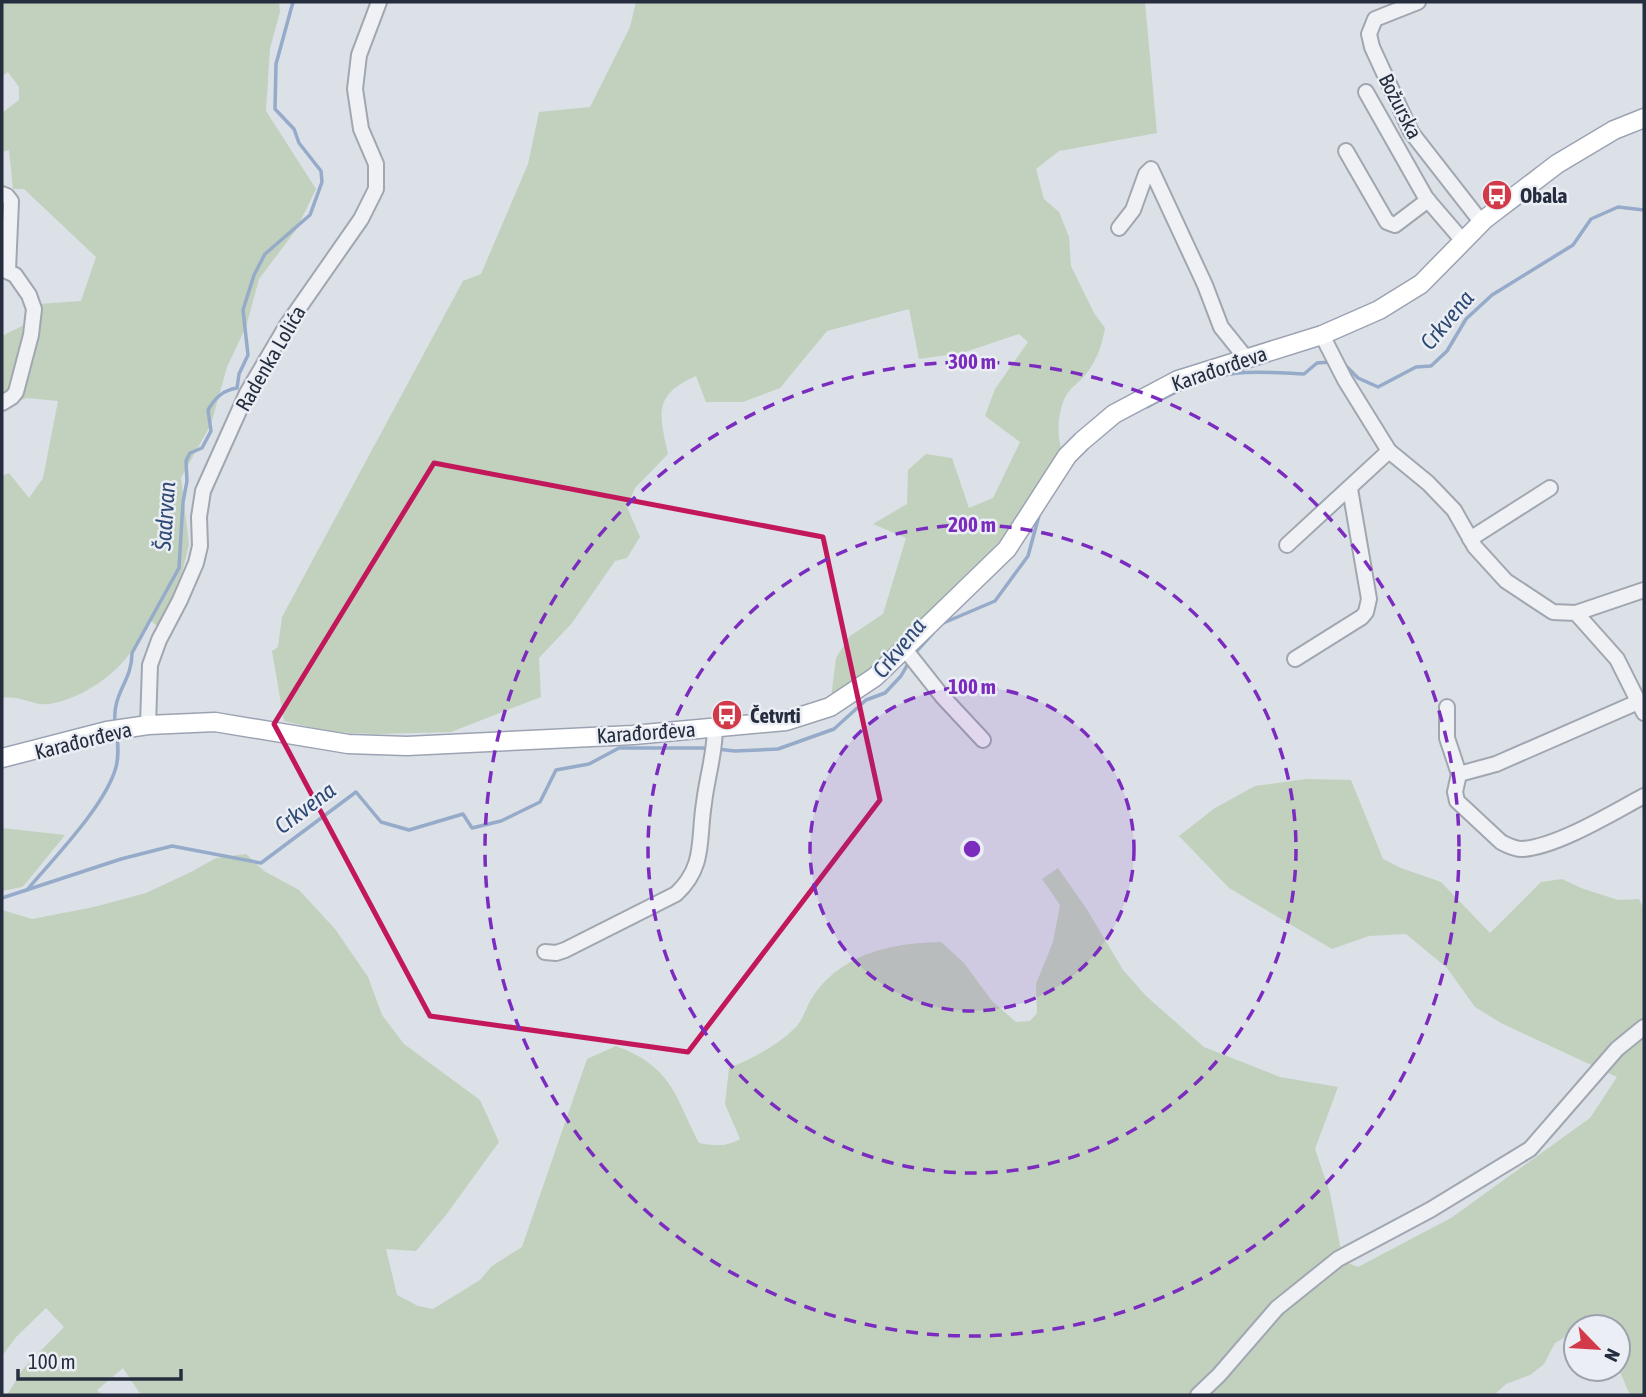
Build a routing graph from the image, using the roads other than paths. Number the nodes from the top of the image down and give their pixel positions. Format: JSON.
{"nodes":[{"id":1,"x":379,"y":2,"type":"edge"},
{"id":2,"x":1418,"y":2,"type":"edge"},
{"id":3,"x":1366,"y":92,"type":"dead end"},
{"id":4,"x":1644,"y":118,"type":"edge"},
{"id":5,"x":1346,"y":151,"type":"dead end"},
{"id":6,"x":2,"y":194,"type":"edge"},
{"id":7,"x":1428,"y":200,"type":"junction"},
{"id":8,"x":1482,"y":223,"type":"junction"},
{"id":9,"x":1119,"y":229,"type":"dead end"},
{"id":10,"x":1463,"y":242,"type":"junction"},
{"id":11,"x":5,"y":269,"type":"edge"},
{"id":12,"x":1325,"y":343,"type":"junction"},
{"id":13,"x":1246,"y":358,"type":"junction"},
{"id":14,"x":2,"y":403,"type":"edge"},
{"id":15,"x":1389,"y":451,"type":"junction"},
{"id":16,"x":1550,"y":488,"type":"dead end"},
{"id":17,"x":1350,"y":489,"type":"junction"},
{"id":18,"x":1470,"y":539,"type":"junction"},
{"id":19,"x":1287,"y":545,"type":"dead end"},
{"id":20,"x":1644,"y":590,"type":"edge"},
{"id":21,"x":1576,"y":613,"type":"junction"},
{"id":22,"x":910,"y":655,"type":"junction"},
{"id":23,"x":1295,"y":660,"type":"dead end"},
{"id":24,"x":1447,"y":707,"type":"dead end"},
{"id":25,"x":1641,"y":708,"type":"edge"},
{"id":26,"x":148,"y":725,"type":"junction"},
{"id":27,"x":983,"y":740,"type":"dead end"},
{"id":28,"x":714,"y":741,"type":"junction"},
{"id":29,"x":2,"y":758,"type":"edge"},
{"id":30,"x":1459,"y":774,"type":"junction"},
{"id":31,"x":1644,"y":796,"type":"edge"},
{"id":32,"x":545,"y":952,"type":"dead end"},
{"id":33,"x":1644,"y":1027,"type":"edge"},
{"id":34,"x":1198,"y":1395,"type":"edge"}],
"edges":[{"from":1,"to":26,"type":"street","name":"Radenka Lolića"},
{"from":2,"to":8,"type":"street","name":"Božurska"},
{"from":3,"to":7,"type":"street"},
{"from":4,"to":8,"type":"main road","name":"Karađorđeva"},
{"from":5,"to":7,"type":"street"},
{"from":6,"to":11,"type":"street"},
{"from":7,"to":10,"type":"street"},
{"from":8,"to":10,"type":"main road","name":"Karađorđeva"},
{"from":9,"to":13,"type":"street"},
{"from":10,"to":12,"type":"main road","name":"Karađorđeva"},
{"from":11,"to":14,"type":"street"},
{"from":12,"to":13,"type":"main road","name":"Karađorđeva"},
{"from":12,"to":15,"type":"street"},
{"from":13,"to":22,"type":"main road","name":"Karađorđeva"},
{"from":15,"to":17,"type":"street"},
{"from":15,"to":18,"type":"street"},
{"from":16,"to":18,"type":"street"},
{"from":17,"to":19,"type":"street"},
{"from":17,"to":23,"type":"street"},
{"from":18,"to":21,"type":"street"},
{"from":20,"to":21,"type":"street"},
{"from":21,"to":25,"type":"street"},
{"from":22,"to":27,"type":"street"},
{"from":22,"to":28,"type":"main road","name":"Karađorđeva"},
{"from":24,"to":30,"type":"street"},
{"from":25,"to":30,"type":"street"},
{"from":26,"to":28,"type":"main road","name":"Karađorđeva"},
{"from":26,"to":29,"type":"main road","name":"Karađorđeva"},
{"from":28,"to":32,"type":"street"},
{"from":30,"to":31,"type":"street"},
{"from":33,"to":34,"type":"street"}]}
